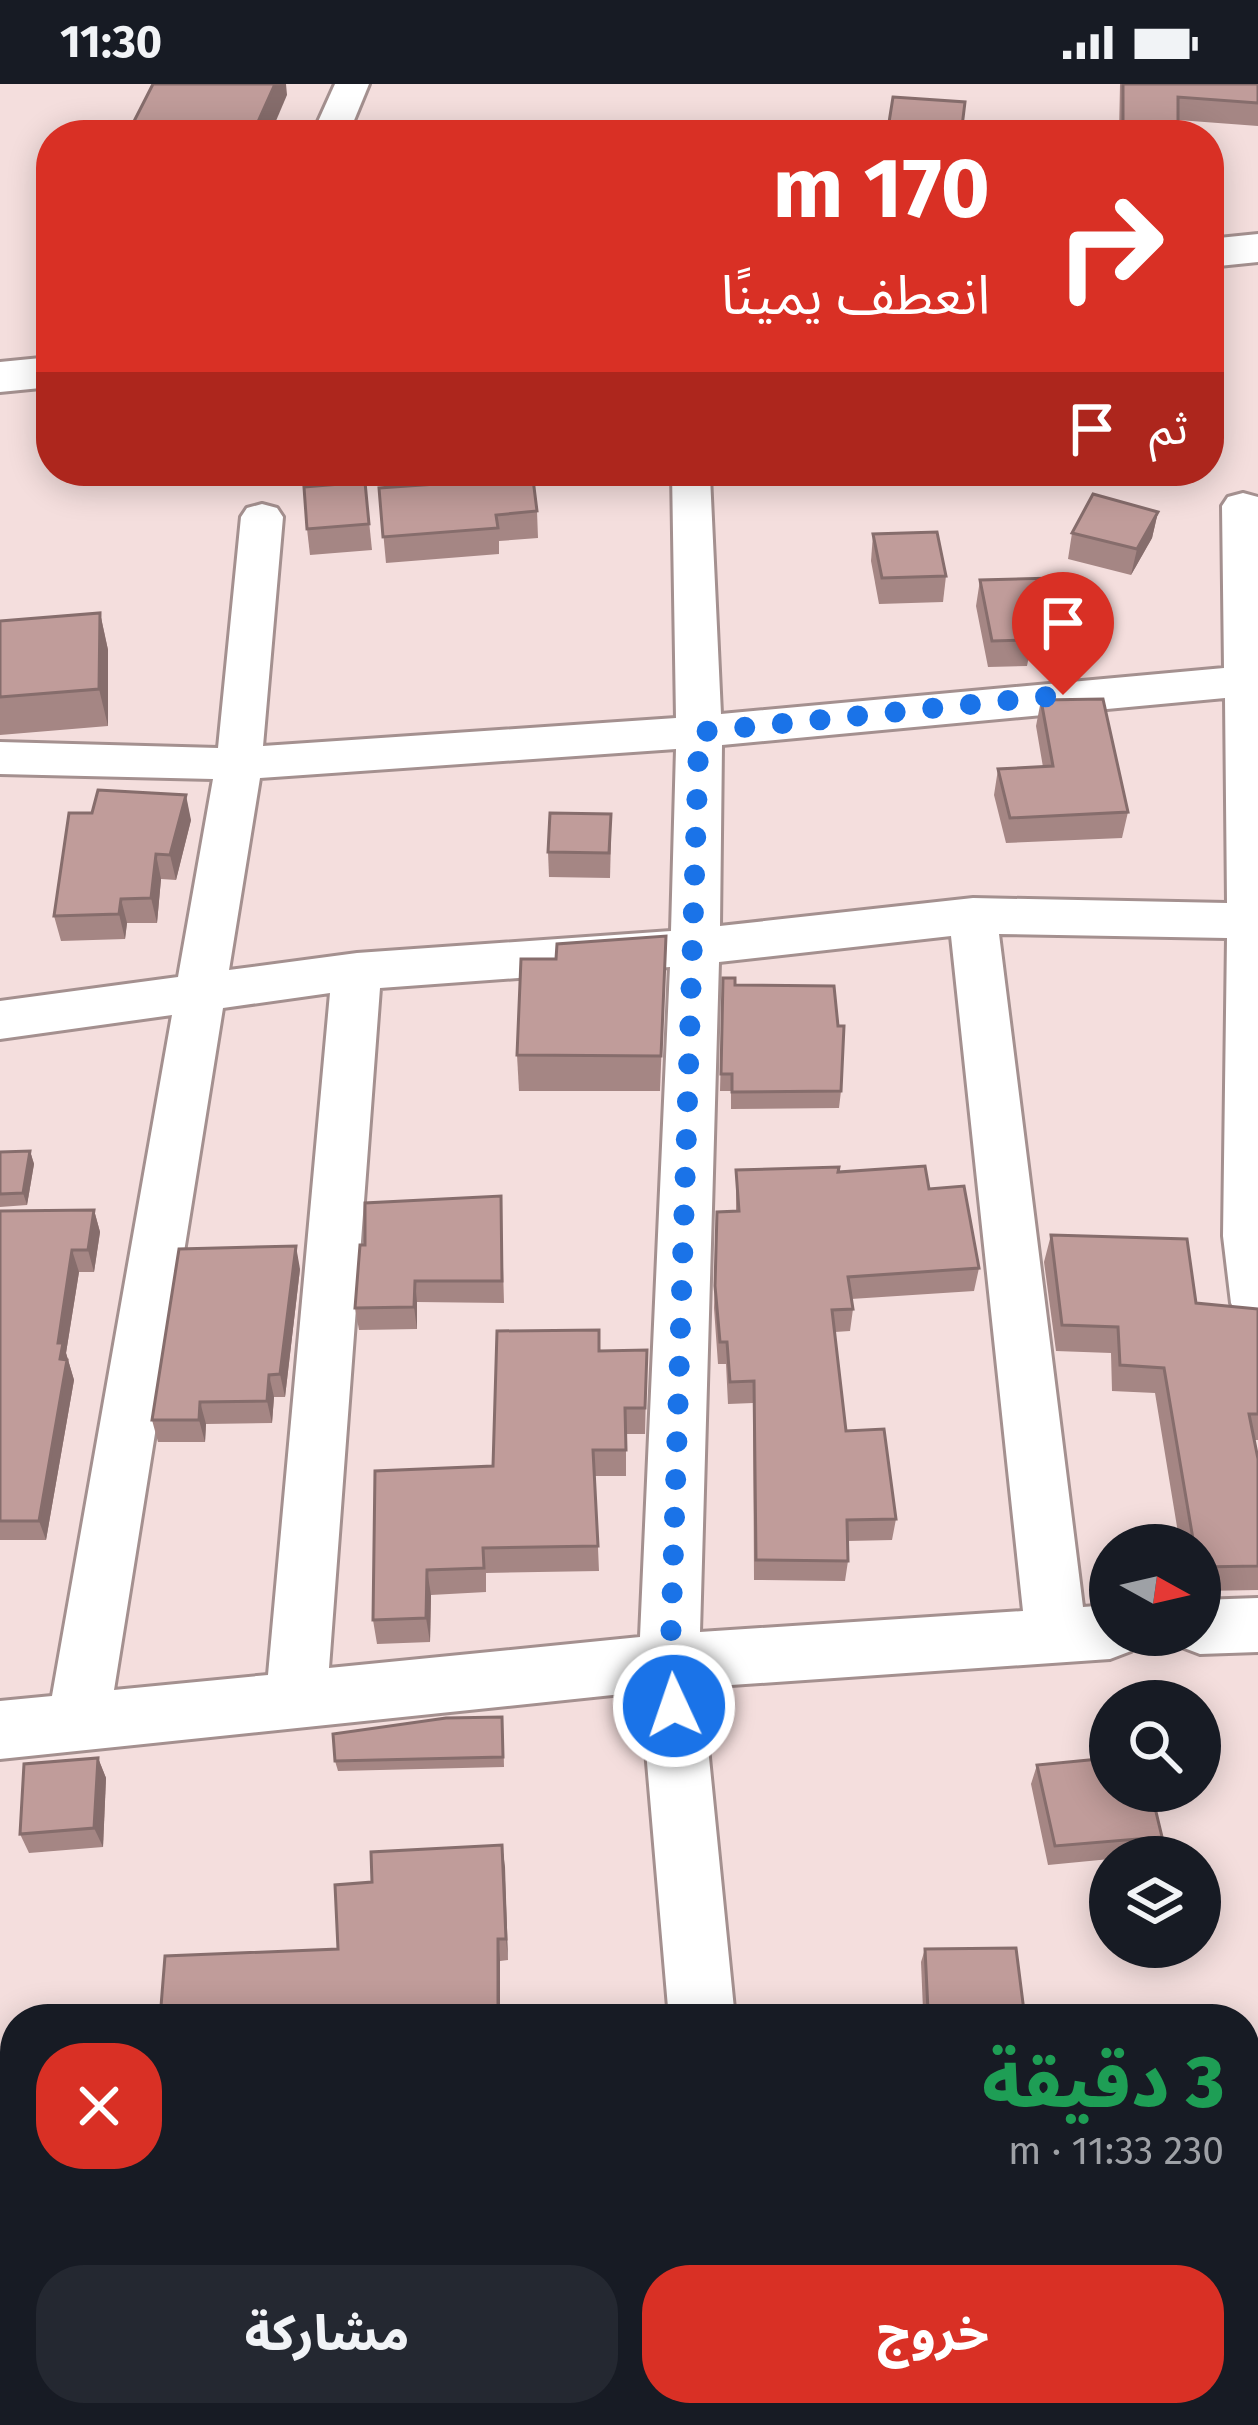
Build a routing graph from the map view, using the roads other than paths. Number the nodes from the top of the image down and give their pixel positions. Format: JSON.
{"nodes":[{"id":1,"x":352,"y":84,"type":"edge"},
{"id":2,"x":336,"y":120,"type":"edge"},
{"id":3,"x":1258,"y":248,"type":"edge"},
{"id":4,"x":1224,"y":252,"type":"edge"},
{"id":5,"x":36,"y":373,"type":"edge"},
{"id":6,"x":0,"y":377,"type":"edge"},
{"id":7,"x":689,"y":486,"type":"edge"},
{"id":8,"x":1243,"y":506,"type":"dead end"},
{"id":9,"x":262,"y":517,"type":"dead end"},
{"id":10,"x":1246,"y":682,"type":"junction"},
{"id":11,"x":699,"y":732,"type":"junction"},
{"id":12,"x":0,"y":758,"type":"edge"},
{"id":13,"x":239,"y":764,"type":"junction"},
{"id":14,"x":973,"y":916,"type":"junction"},
{"id":15,"x":1255,"y":921,"type":"edge"},
{"id":16,"x":695,"y":947,"type":"junction"},
{"id":17,"x":357,"y":971,"type":"junction"},
{"id":18,"x":196,"y":996,"type":"junction"},
{"id":19,"x":0,"y":1019,"type":"edge"},
{"id":20,"x":1258,"y":1303,"type":"edge"},
{"id":21,"x":1258,"y":1625,"type":"edge"},
{"id":22,"x":1221,"y":1627,"type":"edge"},
{"id":23,"x":1083,"y":1633,"type":"edge"},
{"id":24,"x":670,"y":1662,"type":"junction"},
{"id":25,"x":296,"y":1701,"type":"junction"},
{"id":26,"x":78,"y":1722,"type":"junction"},
{"id":27,"x":0,"y":1730,"type":"edge"},
{"id":28,"x":701,"y":2004,"type":"edge"}],
"edges":[{"from":1,"to":2,"type":"street"},
{"from":3,"to":4,"type":"street"},
{"from":5,"to":6,"type":"street"},
{"from":7,"to":11,"type":"street"},
{"from":8,"to":10,"type":"street"},
{"from":9,"to":13,"type":"street"},
{"from":10,"to":11,"type":"street"},
{"from":10,"to":15,"type":"street"},
{"from":11,"to":13,"type":"street"},
{"from":11,"to":16,"type":"street"},
{"from":12,"to":13,"type":"street"},
{"from":13,"to":18,"type":"street"},
{"from":14,"to":15,"type":"street"},
{"from":14,"to":16,"type":"street"},
{"from":14,"to":23,"type":"street"},
{"from":15,"to":20,"type":"street"},
{"from":16,"to":17,"type":"street"},
{"from":16,"to":24,"type":"street"},
{"from":17,"to":18,"type":"street"},
{"from":17,"to":25,"type":"street"},
{"from":18,"to":19,"type":"street"},
{"from":18,"to":26,"type":"street"},
{"from":21,"to":22,"type":"street"},
{"from":23,"to":24,"type":"street"},
{"from":24,"to":25,"type":"street"},
{"from":24,"to":28,"type":"street"},
{"from":25,"to":26,"type":"street"},
{"from":26,"to":27,"type":"street"}]}
